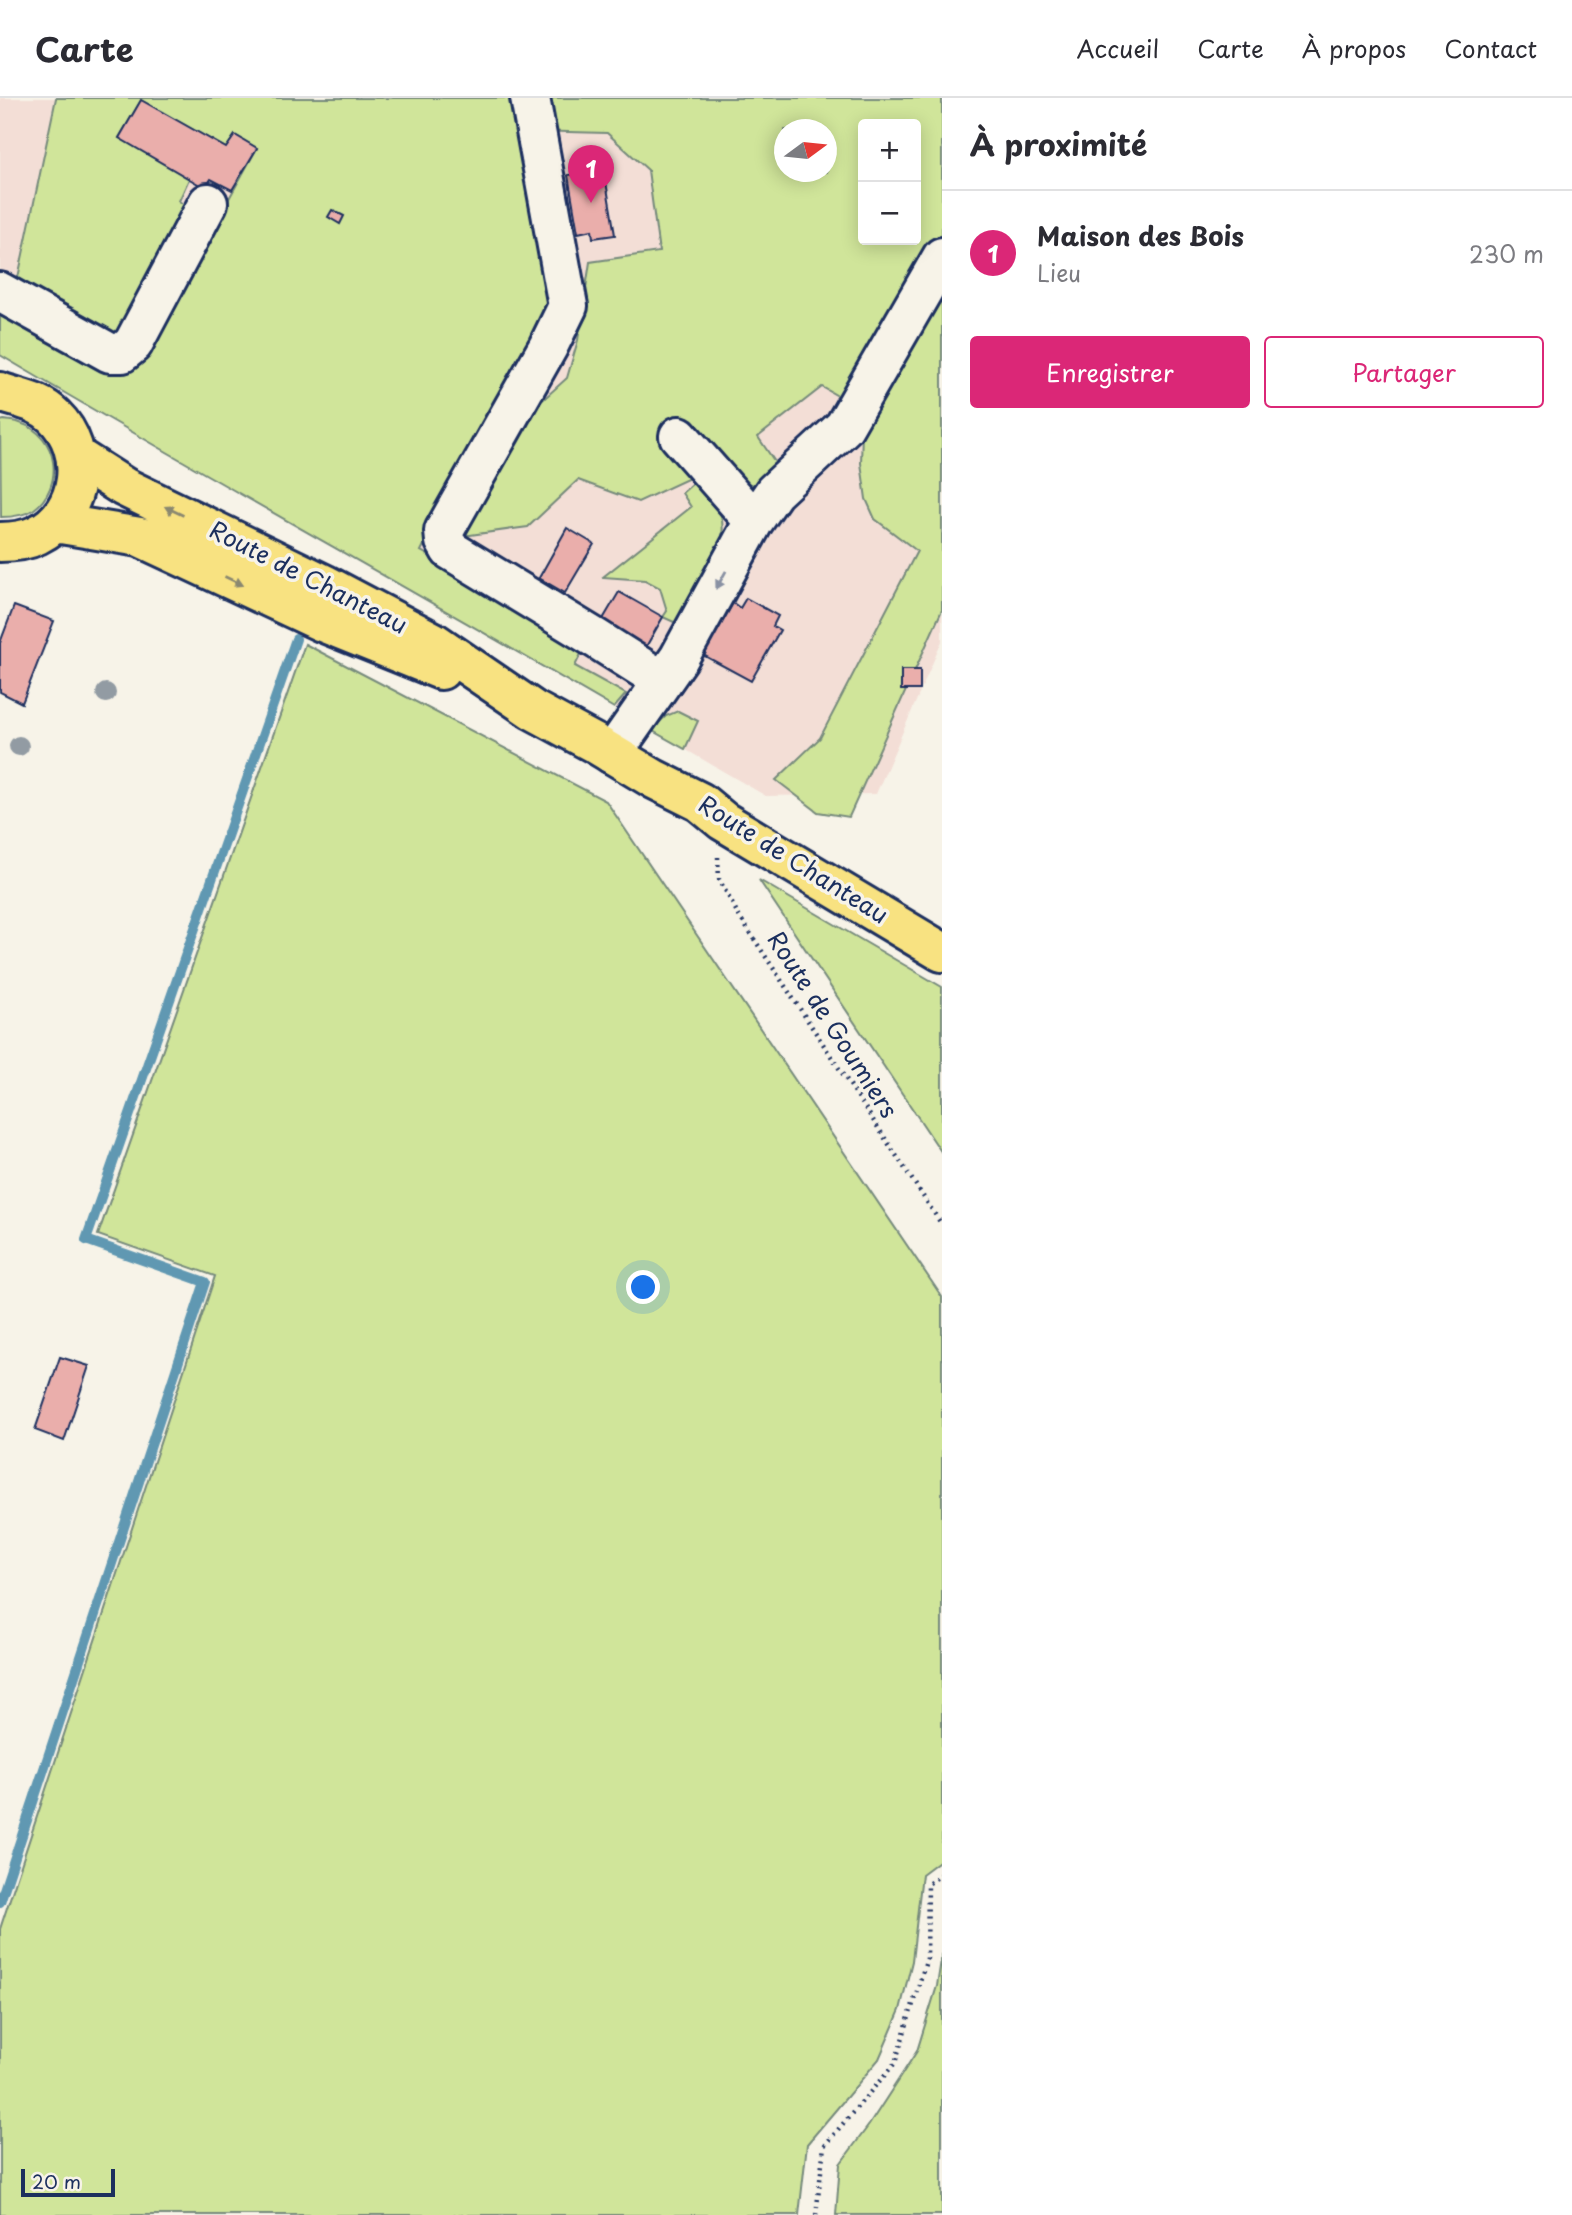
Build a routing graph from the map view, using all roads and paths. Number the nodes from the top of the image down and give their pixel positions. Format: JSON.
{"nodes":[{"id":1,"x":530,"y":98,"type":"edge"},
{"id":2,"x":208,"y":203,"type":"dead end"},
{"id":3,"x":942,"y":257,"type":"edge"},
{"id":4,"x":0,"y":292,"type":"edge"},
{"id":5,"x":4,"y":395,"type":"edge"},
{"id":6,"x":679,"y":436,"type":"dead end"},
{"id":7,"x":77,"y":457,"type":"junction"},
{"id":8,"x":754,"y":521,"type":"junction"},
{"id":9,"x":55,"y":523,"type":"junction"},
{"id":10,"x":3,"y":543,"type":"edge"},
{"id":11,"x":663,"y":681,"type":"junction"},
{"id":12,"x":533,"y":710,"type":"junction"},
{"id":13,"x":612,"y":754,"type":"junction"},
{"id":14,"x":718,"y":846,"type":"dead end"},
{"id":15,"x":942,"y":952,"type":"edge"},
{"id":16,"x":942,"y":1224,"type":"edge"},
{"id":17,"x":942,"y":1874,"type":"edge"},
{"id":18,"x":816,"y":2215,"type":"edge"}],
"edges":[{"from":1,"to":11,"type":"lane"},
{"from":2,"to":4,"type":"lane"},
{"from":3,"to":8,"type":"lane"},
{"from":5,"to":7,"type":"main road"},
{"from":6,"to":8,"type":"lane"},
{"from":7,"to":9,"type":"main road"},
{"from":12,"to":7,"type":"main road","name":"Route de Chanteau","one_way":true},
{"from":8,"to":11,"type":"lane","one_way":true},
{"from":9,"to":10,"type":"main road"},
{"from":9,"to":12,"type":"main road","name":"Route de Chanteau","one_way":true},
{"from":11,"to":13,"type":"lane"},
{"from":12,"to":13,"type":"main road","name":"Route de Chanteau"},
{"from":13,"to":15,"type":"main road","name":"Route de Chanteau"},
{"from":14,"to":16,"type":"path","name":"Route de Goumiers"},
{"from":17,"to":18,"type":"path"}]}
